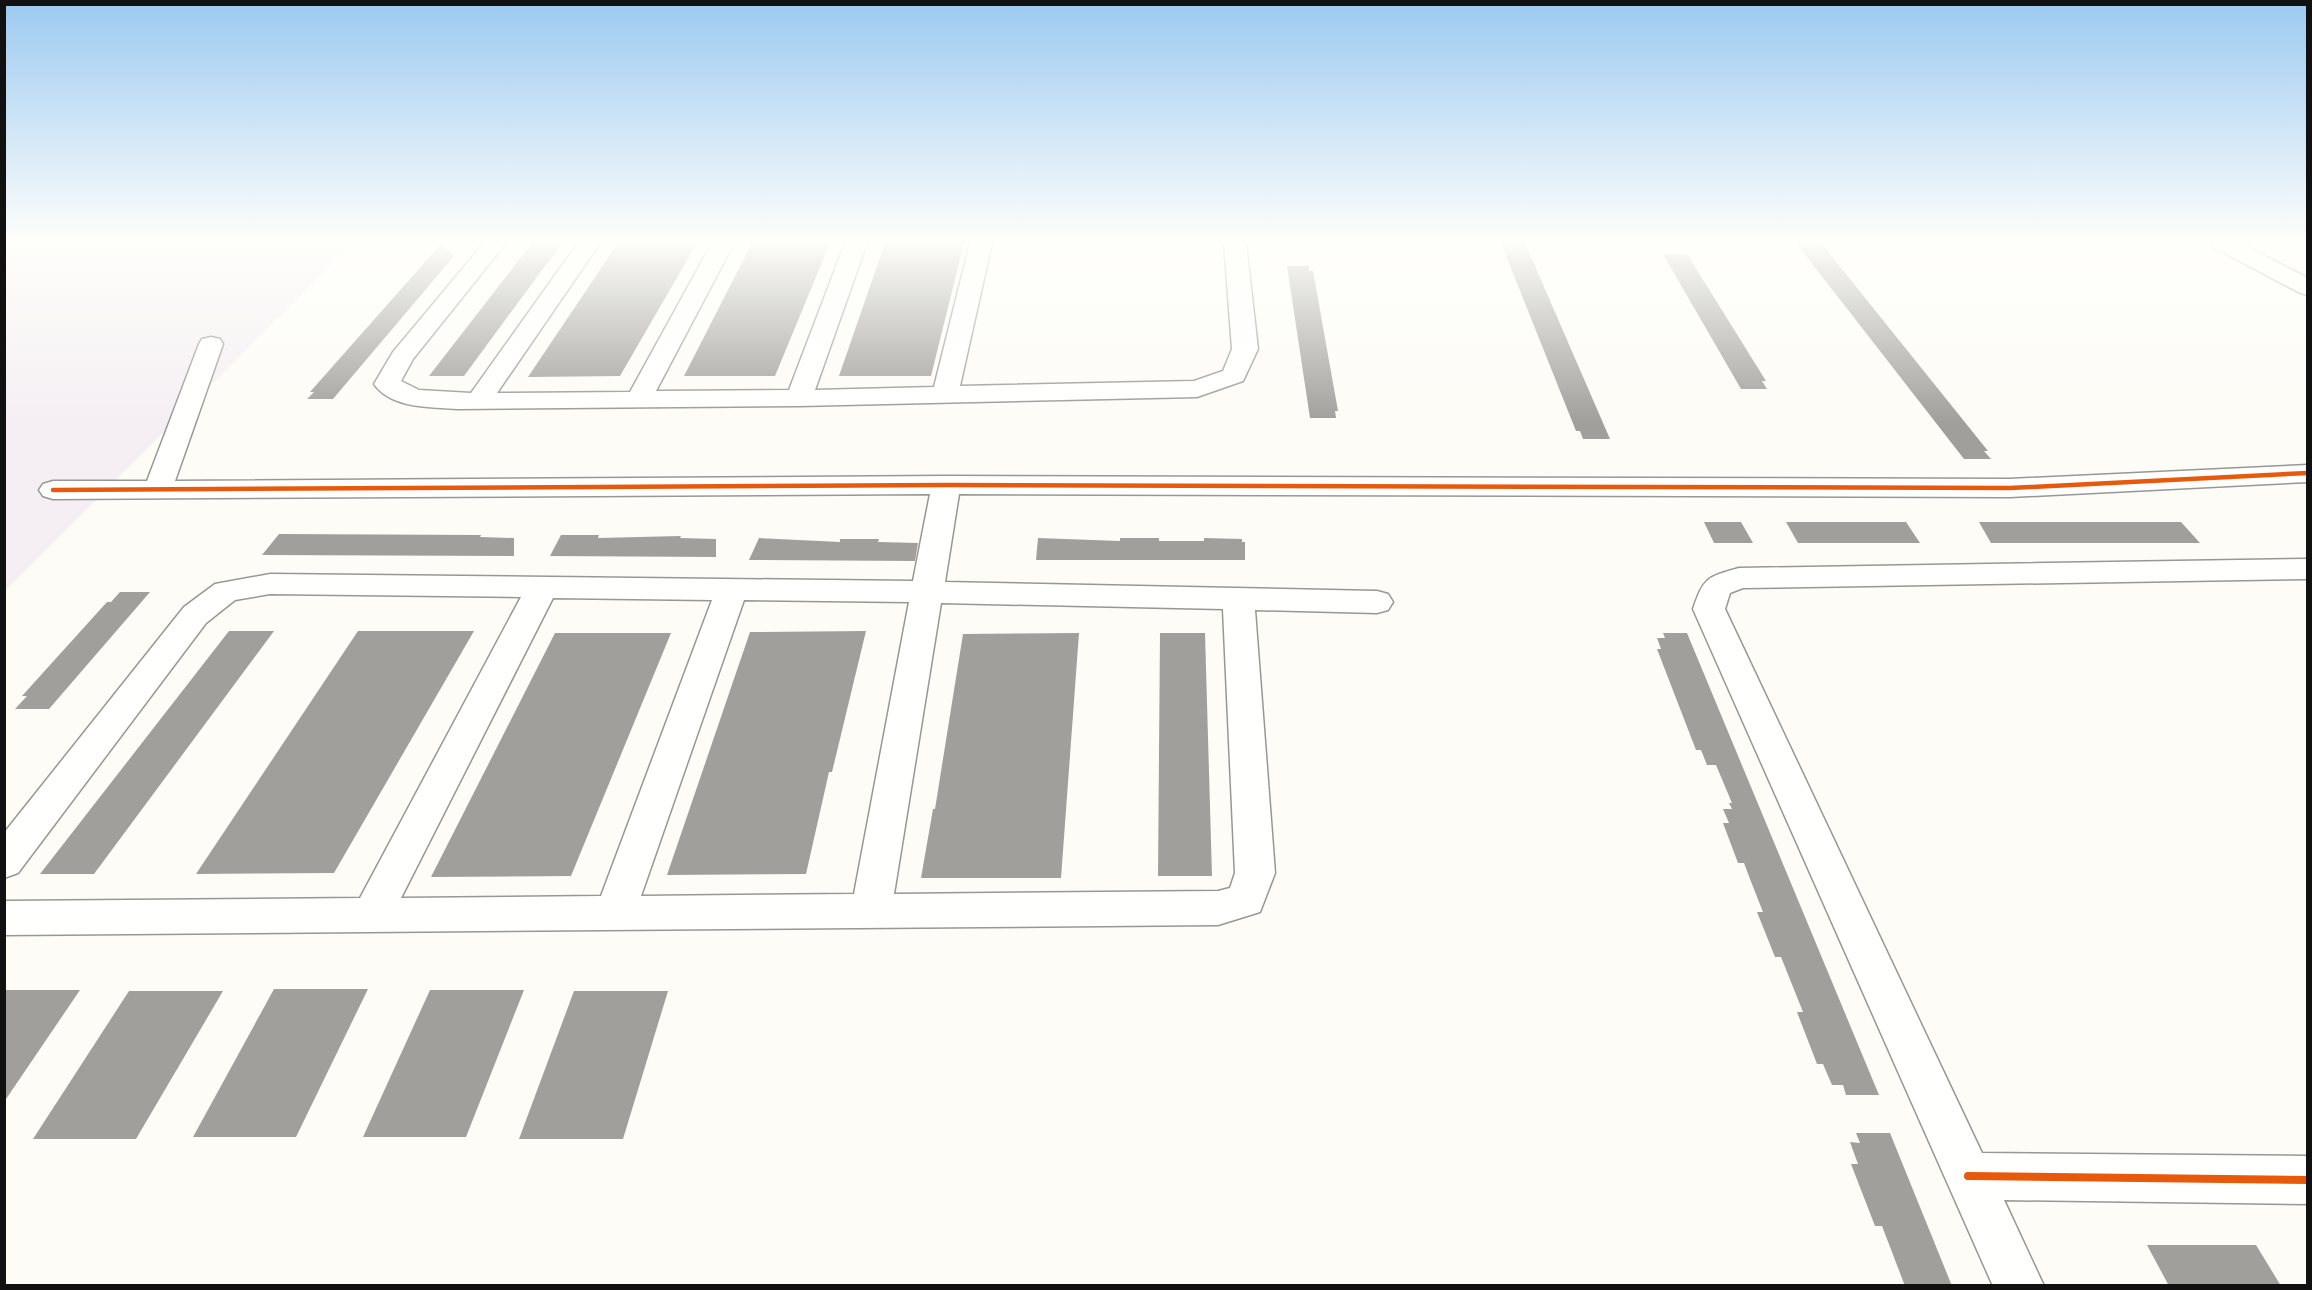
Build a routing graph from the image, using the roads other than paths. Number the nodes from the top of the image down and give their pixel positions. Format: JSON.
{"nodes":[{"id":1,"x":446,"y":303,"type":"edge"},
{"id":2,"x":547,"y":303,"type":"edge"},
{"id":3,"x":691,"y":303,"type":"edge"},
{"id":4,"x":834,"y":303,"type":"edge"},
{"id":5,"x":967,"y":303,"type":"edge"},
{"id":6,"x":1241,"y":303,"type":"edge"},
{"id":7,"x":212,"y":344,"type":"dead end"},
{"id":8,"x":945,"y":395,"type":"junction"},
{"id":9,"x":799,"y":398,"type":"junction"},
{"id":10,"x":639,"y":399,"type":"junction"},
{"id":11,"x":479,"y":400,"type":"junction"},
{"id":12,"x":2307,"y":473,"type":"edge"},
{"id":13,"x":946,"y":485,"type":"junction"},
{"id":14,"x":159,"y":489,"type":"junction"},
{"id":15,"x":52,"y":490,"type":"dead end"},
{"id":16,"x":2300,"y":577,"type":"edge"},
{"id":17,"x":542,"y":588,"type":"junction"},
{"id":18,"x":731,"y":591,"type":"junction"},
{"id":19,"x":928,"y":592,"type":"junction"},
{"id":20,"x":1238,"y":599,"type":"junction"},
{"id":21,"x":1377,"y":602,"type":"dead end"},
{"id":22,"x":4,"y":862,"type":"edge"},
{"id":23,"x":871,"y":911,"type":"junction"},
{"id":24,"x":615,"y":913,"type":"junction"},
{"id":25,"x":372,"y":915,"type":"junction"},
{"id":26,"x":4,"y":918,"type":"edge"},
{"id":27,"x":1968,"y":1176,"type":"junction"},
{"id":28,"x":2307,"y":1180,"type":"edge"},
{"id":29,"x":2019,"y":1286,"type":"edge"}],
"edges":[{"from":1,"to":11,"type":"street"},
{"from":2,"to":11,"type":"street"},
{"from":3,"to":10,"type":"street"},
{"from":4,"to":9,"type":"street"},
{"from":5,"to":8,"type":"street"},
{"from":6,"to":8,"type":"street"},
{"from":7,"to":14,"type":"street"},
{"from":8,"to":9,"type":"street"},
{"from":9,"to":10,"type":"street"},
{"from":10,"to":11,"type":"street"},
{"from":12,"to":13,"type":"street"},
{"from":13,"to":14,"type":"street"},
{"from":13,"to":19,"type":"street"},
{"from":14,"to":15,"type":"street"},
{"from":16,"to":27,"type":"street"},
{"from":17,"to":18,"type":"street"},
{"from":17,"to":22,"type":"street"},
{"from":17,"to":25,"type":"street"},
{"from":18,"to":19,"type":"street"},
{"from":18,"to":24,"type":"street"},
{"from":19,"to":20,"type":"street"},
{"from":19,"to":23,"type":"street"},
{"from":20,"to":21,"type":"street"},
{"from":20,"to":23,"type":"street"},
{"from":23,"to":24,"type":"street"},
{"from":24,"to":25,"type":"street"},
{"from":25,"to":26,"type":"street"},
{"from":27,"to":28,"type":"street"},
{"from":27,"to":29,"type":"street"}]}
